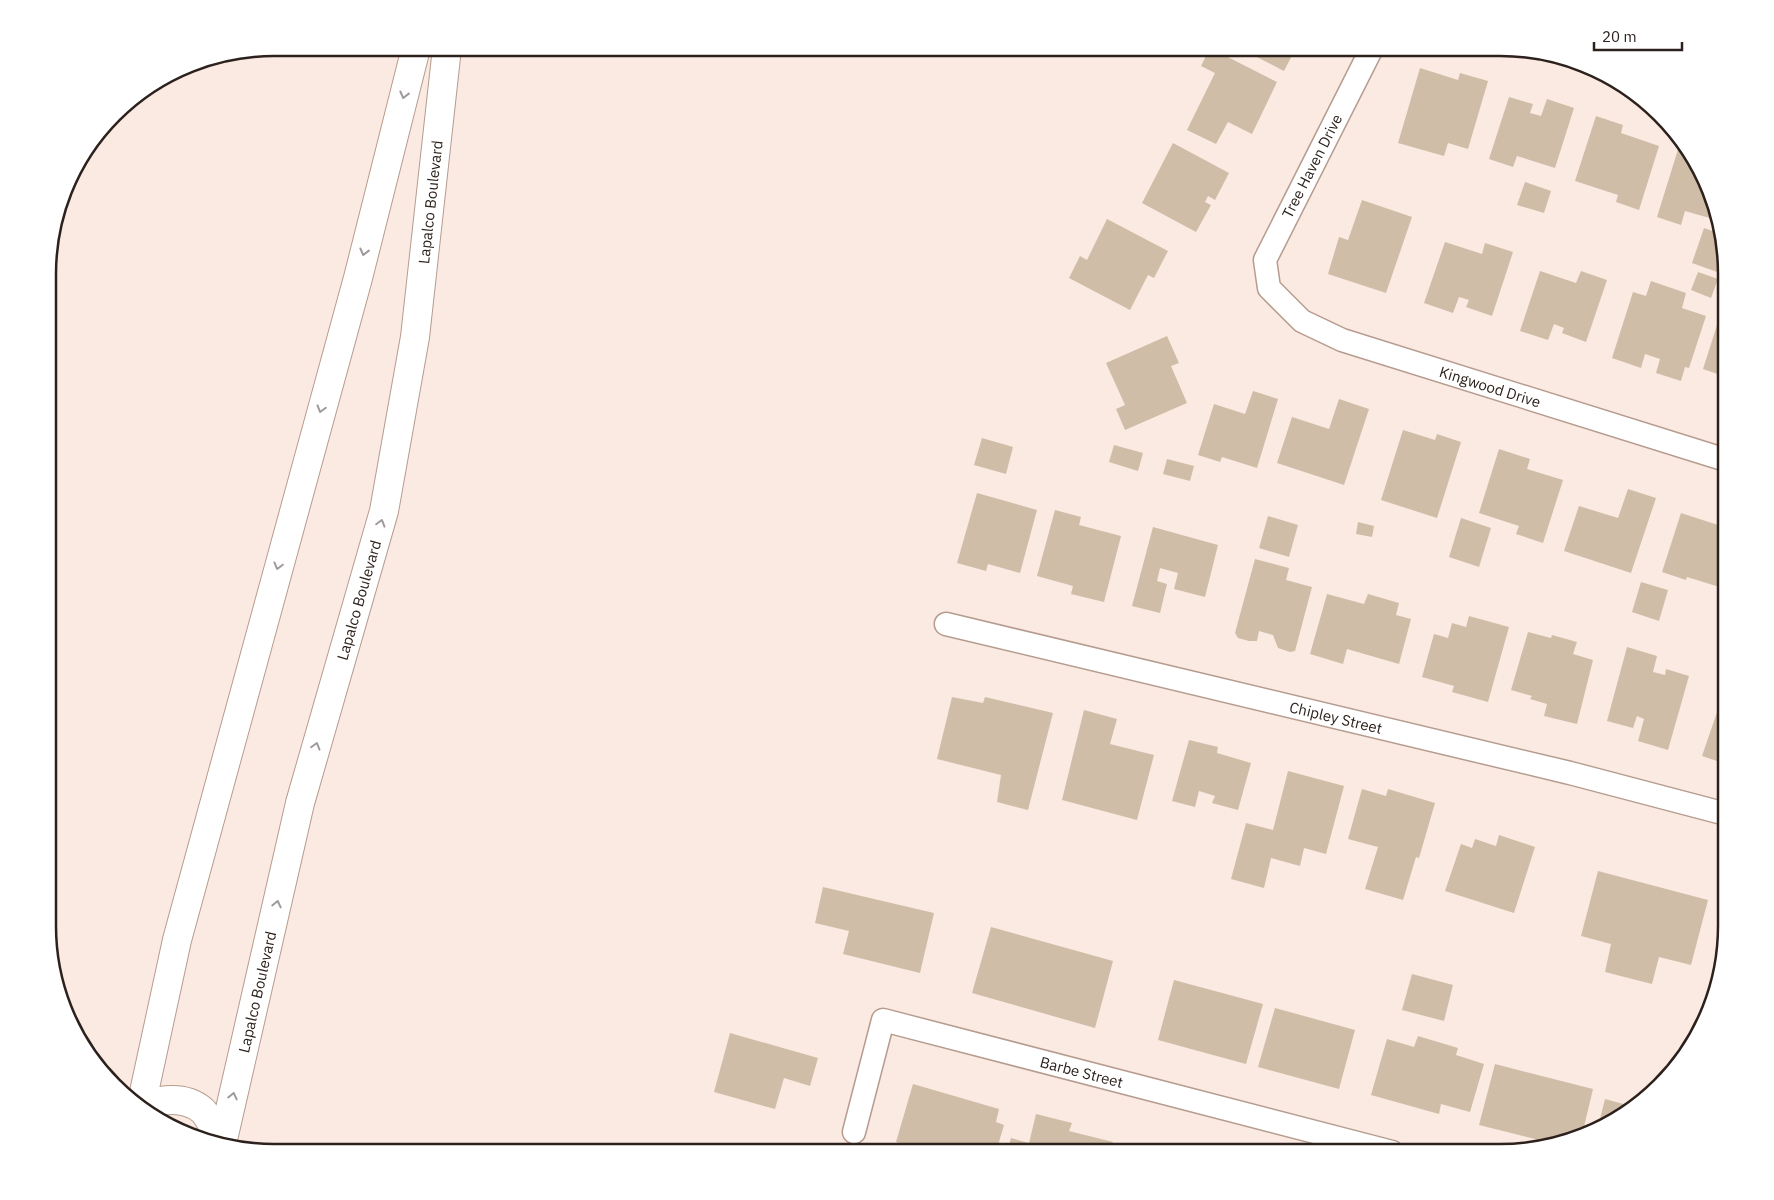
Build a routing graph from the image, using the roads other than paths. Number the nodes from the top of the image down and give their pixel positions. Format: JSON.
{"nodes":[{"id":1,"x":414,"y":56,"type":"edge"},
{"id":2,"x":446,"y":56,"type":"edge"},
{"id":3,"x":1368,"y":56,"type":"edge"},
{"id":4,"x":1269,"y":288,"type":"joint"},
{"id":5,"x":1718,"y":458,"type":"edge"},
{"id":6,"x":946,"y":624,"type":"dead end"},
{"id":7,"x":1718,"y":812,"type":"edge"},
{"id":8,"x":142,"y":1100,"type":"edge"},
{"id":9,"x":148,"y":1104,"type":"edge"},
{"id":10,"x":854,"y":1132,"type":"dead end"},
{"id":11,"x":217,"y":1136,"type":"edge"},
{"id":12,"x":223,"y":1138,"type":"edge"},
{"id":13,"x":1361,"y":1144,"type":"edge"}],
"edges":[{"from":1,"to":8,"type":"main road","one_way":true},
{"from":12,"to":2,"type":"main road","name":"Lapalco Boulevard","one_way":true},
{"from":3,"to":4,"type":"street","name":"Tree Haven Drive"},
{"from":4,"to":5,"type":"street","name":"Kingwood Drive"},
{"from":6,"to":7,"type":"street","name":"Chipley Street"},
{"from":9,"to":11,"type":"main road"},
{"from":10,"to":13,"type":"street","name":"Barbe Street"}]}
